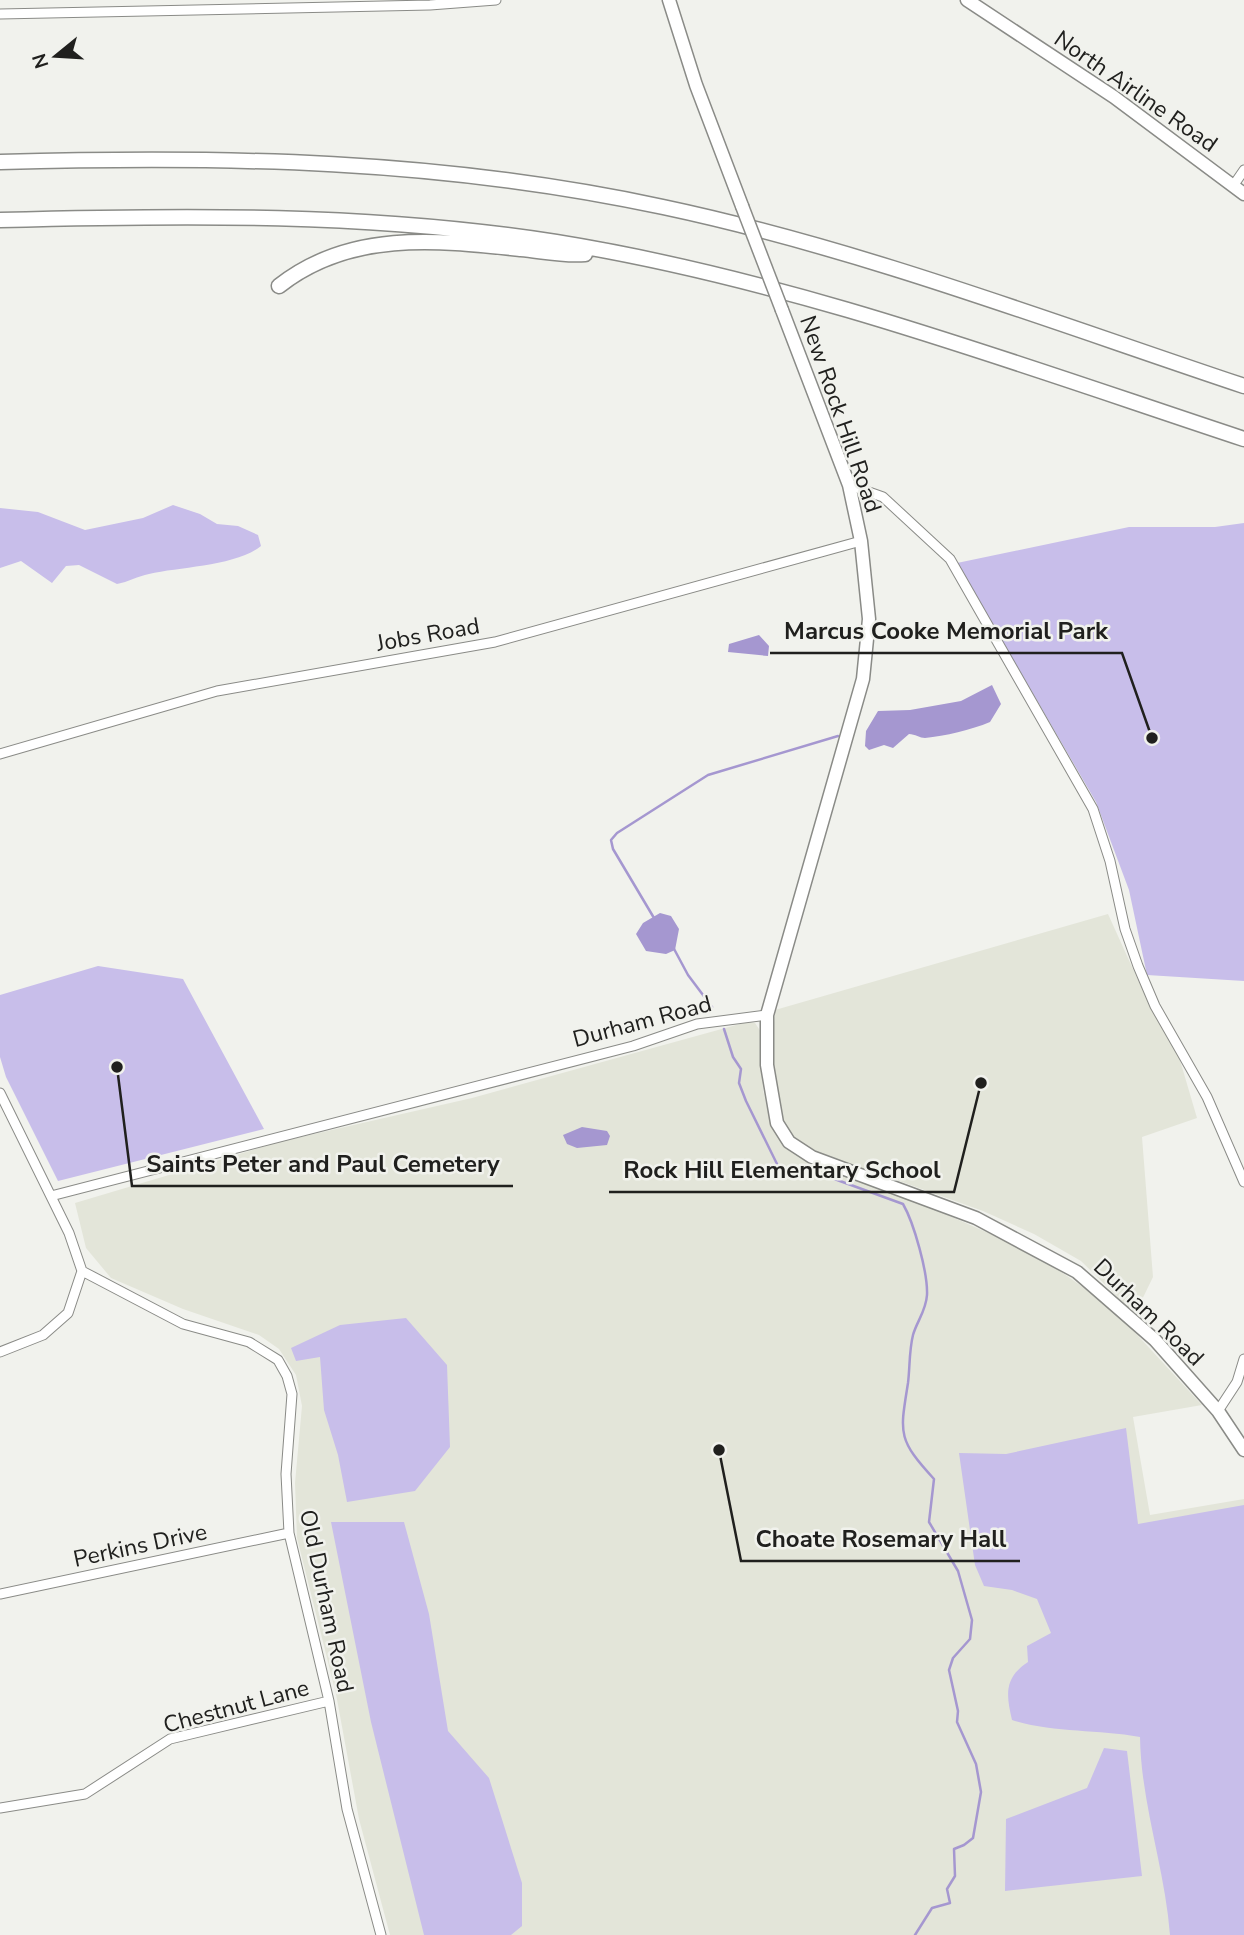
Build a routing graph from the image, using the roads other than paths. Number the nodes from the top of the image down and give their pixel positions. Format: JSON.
{"nodes":[{"id":1,"x":496,"y":0,"type":"edge"},
{"id":2,"x":669,"y":0,"type":"edge"},
{"id":3,"x":967,"y":0,"type":"edge"},
{"id":4,"x":232,"y":5,"type":"edge"},
{"id":5,"x":0,"y":14,"type":"edge"},
{"id":6,"x":0,"y":162,"type":"edge"},
{"id":7,"x":1244,"y":170,"type":"edge"},
{"id":8,"x":1233,"y":186,"type":"junction"},
{"id":9,"x":1244,"y":194,"type":"edge"},
{"id":10,"x":0,"y":220,"type":"edge"},
{"id":11,"x":605,"y":251,"type":"junction"},
{"id":12,"x":279,"y":286,"type":"dead end"},
{"id":13,"x":1244,"y":386,"type":"edge"},
{"id":14,"x":1244,"y":439,"type":"edge"},
{"id":15,"x":849,"y":485,"type":"junction"},
{"id":16,"x":861,"y":541,"type":"junction"},
{"id":17,"x":0,"y":754,"type":"edge"},
{"id":18,"x":766,"y":1015,"type":"junction"},
{"id":19,"x":0,"y":1093,"type":"edge"},
{"id":20,"x":1244,"y":1182,"type":"edge"},
{"id":21,"x":51,"y":1196,"type":"junction"},
{"id":22,"x":82,"y":1271,"type":"junction"},
{"id":23,"x":0,"y":1352,"type":"edge"},
{"id":24,"x":1244,"y":1359,"type":"edge"},
{"id":25,"x":1218,"y":1411,"type":"junction"},
{"id":26,"x":1244,"y":1450,"type":"edge"},
{"id":27,"x":289,"y":1533,"type":"junction"},
{"id":28,"x":0,"y":1594,"type":"edge"},
{"id":29,"x":329,"y":1701,"type":"junction"},
{"id":30,"x":0,"y":1808,"type":"edge"},
{"id":31,"x":382,"y":1935,"type":"edge"}],
"edges":[{"from":1,"to":4,"type":"street"},
{"from":2,"to":15,"type":"main road","name":"New Rock Hill Road","bridge":true},
{"from":3,"to":8,"type":"main road","name":"North Airline Road"},
{"from":4,"to":5,"type":"street"},
{"from":6,"to":13,"type":"highway"},
{"from":7,"to":8,"type":"street"},
{"from":8,"to":9,"type":"main road","name":"North Airline Road"},
{"from":10,"to":11,"type":"highway"},
{"from":11,"to":12,"type":"highway"},
{"from":11,"to":14,"type":"highway"},
{"from":15,"to":16,"type":"main road","name":"New Rock Hill Road"},
{"from":15,"to":20,"type":"street"},
{"from":16,"to":17,"type":"street","name":"Jobs Road"},
{"from":16,"to":18,"type":"main road","name":"New Rock Hill Road"},
{"from":18,"to":21,"type":"street","name":"Durham Road"},
{"from":18,"to":25,"type":"main road","name":"Durham Road"},
{"from":19,"to":21,"type":"street"},
{"from":21,"to":22,"type":"street"},
{"from":22,"to":23,"type":"street"},
{"from":22,"to":27,"type":"street","name":"Old Durham Road"},
{"from":24,"to":25,"type":"street"},
{"from":25,"to":26,"type":"main road","name":"Durham Road"},
{"from":27,"to":28,"type":"street","name":"Perkins Drive"},
{"from":27,"to":29,"type":"street","name":"Old Durham Road"},
{"from":29,"to":30,"type":"street","name":"Chestnut Lane"},
{"from":29,"to":31,"type":"street","name":"Old Durham Road"}]}
